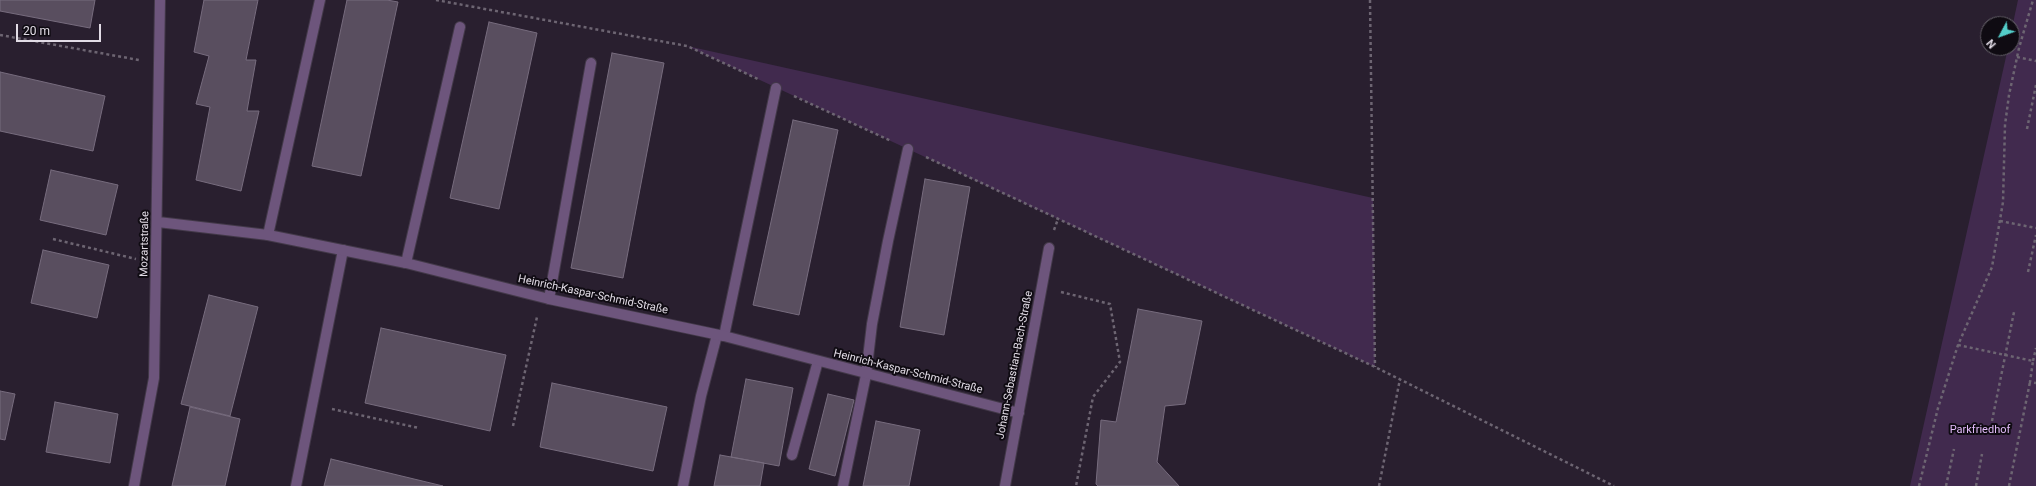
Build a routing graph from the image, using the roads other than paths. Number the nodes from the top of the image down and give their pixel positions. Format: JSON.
{"nodes":[{"id":1,"x":160,"y":0,"type":"edge"},
{"id":2,"x":320,"y":0,"type":"edge"},
{"id":3,"x":460,"y":27,"type":"dead end"},
{"id":4,"x":591,"y":63,"type":"dead end"},
{"id":5,"x":776,"y":88,"type":"road end"},
{"id":6,"x":908,"y":149,"type":"road end"},
{"id":7,"x":158,"y":222,"type":"junction"},
{"id":8,"x":268,"y":235,"type":"junction"},
{"id":9,"x":1049,"y":248,"type":"dead end"},
{"id":10,"x":343,"y":250,"type":"junction"},
{"id":11,"x":406,"y":263,"type":"junction"},
{"id":12,"x":545,"y":298,"type":"junction"},
{"id":13,"x":720,"y":335,"type":"junction"},
{"id":14,"x":818,"y":361,"type":"junction"},
{"id":15,"x":866,"y":375,"type":"junction"},
{"id":16,"x":1019,"y":413,"type":"junction"},
{"id":17,"x":792,"y":455,"type":"dead end"},
{"id":18,"x":134,"y":486,"type":"edge"},
{"id":19,"x":296,"y":486,"type":"edge"},
{"id":20,"x":683,"y":486,"type":"edge"},
{"id":21,"x":843,"y":486,"type":"edge"},
{"id":22,"x":1005,"y":486,"type":"edge"}],
"edges":[{"from":1,"to":7,"type":"street","name":"Mozartstraße"},
{"from":2,"to":8,"type":"street"},
{"from":3,"to":11,"type":"street"},
{"from":4,"to":12,"type":"street"},
{"from":5,"to":13,"type":"street"},
{"from":6,"to":15,"type":"street"},
{"from":7,"to":8,"type":"street","name":"Heinrich-Kaspar-Schmid-Straße"},
{"from":7,"to":18,"type":"street","name":"Mozartstraße"},
{"from":8,"to":10,"type":"street","name":"Heinrich-Kaspar-Schmid-Straße"},
{"from":9,"to":16,"type":"street","name":"Johann-Sebastian-Bach-Straße"},
{"from":10,"to":11,"type":"street","name":"Heinrich-Kaspar-Schmid-Straße"},
{"from":10,"to":19,"type":"street"},
{"from":11,"to":12,"type":"street","name":"Heinrich-Kaspar-Schmid-Straße"},
{"from":12,"to":13,"type":"street","name":"Heinrich-Kaspar-Schmid-Straße"},
{"from":13,"to":14,"type":"street","name":"Heinrich-Kaspar-Schmid-Straße"},
{"from":13,"to":20,"type":"street"},
{"from":14,"to":15,"type":"street","name":"Heinrich-Kaspar-Schmid-Straße"},
{"from":14,"to":17,"type":"street"},
{"from":15,"to":16,"type":"street","name":"Heinrich-Kaspar-Schmid-Straße"},
{"from":15,"to":21,"type":"street"},
{"from":16,"to":22,"type":"street","name":"Johann-Sebastian-Bach-Straße"}]}
